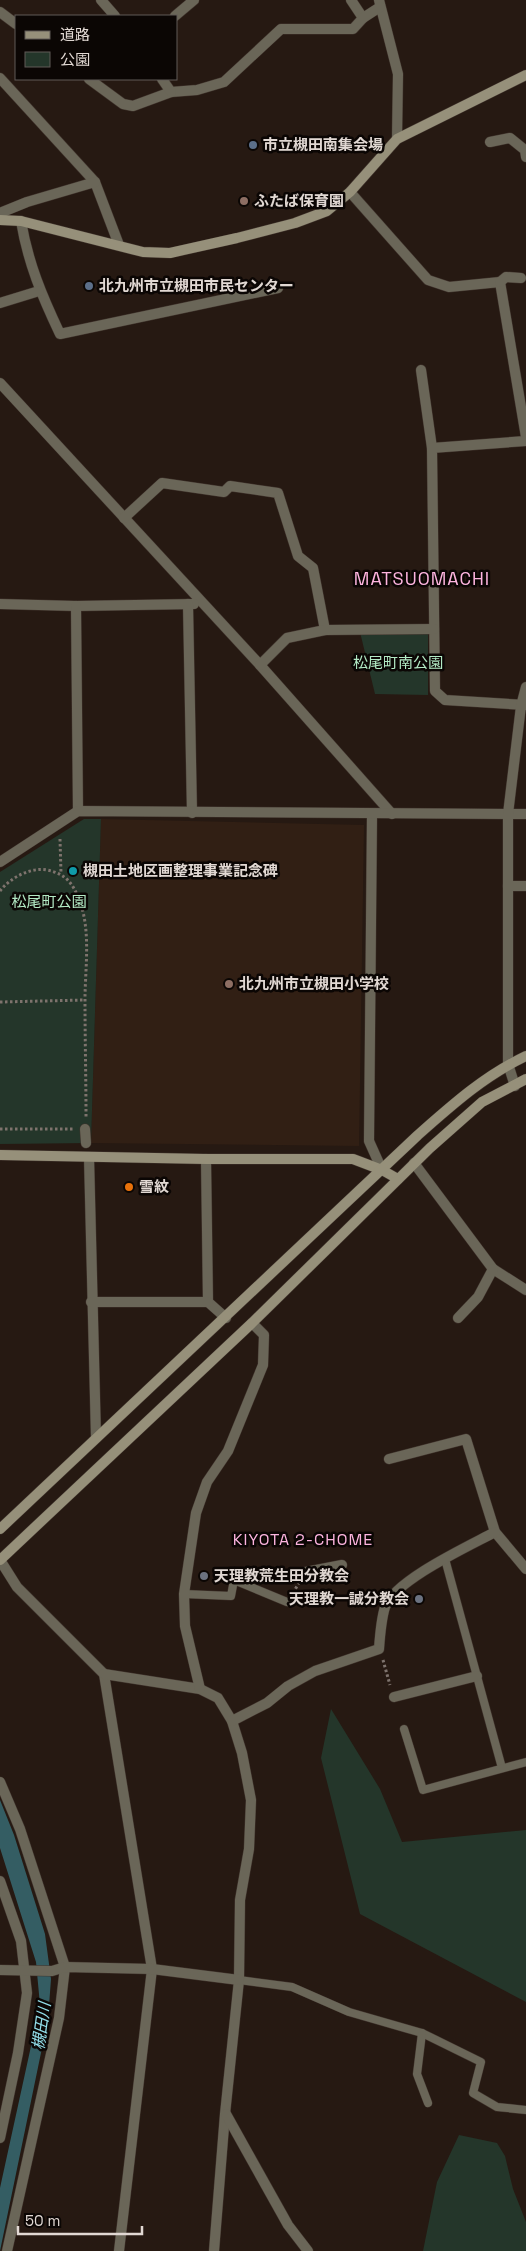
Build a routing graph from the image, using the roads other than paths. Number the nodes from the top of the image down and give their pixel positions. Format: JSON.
{"nodes":[{"id":1,"x":101,"y":0,"type":"edge"},
{"id":2,"x":194,"y":0,"type":"edge"},
{"id":3,"x":352,"y":0,"type":"edge"},
{"id":4,"x":379,"y":4,"type":"edge"},
{"id":5,"x":0,"y":12,"type":"edge"},
{"id":6,"x":114,"y":15,"type":"edge"},
{"id":7,"x":176,"y":15,"type":"edge"},
{"id":8,"x":363,"y":18,"type":"junction"},
{"id":9,"x":15,"y":23,"type":"edge"},
{"id":10,"x":526,"y":75,"type":"edge"},
{"id":11,"x":0,"y":78,"type":"edge"},
{"id":12,"x":90,"y":80,"type":"edge"},
{"id":13,"x":163,"y":80,"type":"edge"},
{"id":14,"x":171,"y":92,"type":"junction"},
{"id":15,"x":397,"y":139,"type":"junction"},
{"id":16,"x":490,"y":142,"type":"dead end"},
{"id":17,"x":526,"y":157,"type":"edge"},
{"id":18,"x":95,"y":182,"type":"junction"},
{"id":19,"x":350,"y":192,"type":"junction"},
{"id":20,"x":0,"y":213,"type":"edge"},
{"id":21,"x":0,"y":220,"type":"edge"},
{"id":22,"x":21,"y":222,"type":"junction"},
{"id":23,"x":119,"y":245,"type":"junction"},
{"id":24,"x":521,"y":278,"type":"dead end"},
{"id":25,"x":500,"y":282,"type":"junction"},
{"id":26,"x":278,"y":288,"type":"dead end"},
{"id":27,"x":39,"y":291,"type":"junction"},
{"id":28,"x":0,"y":303,"type":"edge"},
{"id":29,"x":421,"y":370,"type":"dead end"},
{"id":30,"x":0,"y":382,"type":"edge"},
{"id":31,"x":526,"y":437,"type":"edge"},
{"id":32,"x":526,"y":441,"type":"edge"},
{"id":33,"x":432,"y":448,"type":"junction"},
{"id":34,"x":124,"y":518,"type":"junction"},
{"id":35,"x":203,"y":603,"type":"junction"},
{"id":36,"x":0,"y":604,"type":"edge"},
{"id":37,"x":188,"y":604,"type":"junction"},
{"id":38,"x":76,"y":606,"type":"junction"},
{"id":39,"x":434,"y":629,"type":"junction"},
{"id":40,"x":325,"y":630,"type":"junction"},
{"id":41,"x":260,"y":665,"type":"junction"},
{"id":42,"x":526,"y":687,"type":"edge"},
{"id":43,"x":523,"y":705,"type":"edge"},
{"id":44,"x":78,"y":811,"type":"junction"},
{"id":45,"x":192,"y":813,"type":"junction"},
{"id":46,"x":372,"y":814,"type":"junction"},
{"id":47,"x":392,"y":814,"type":"junction"},
{"id":48,"x":508,"y":814,"type":"junction"},
{"id":49,"x":526,"y":814,"type":"edge"},
{"id":50,"x":0,"y":862,"type":"edge"},
{"id":51,"x":508,"y":886,"type":"junction"},
{"id":52,"x":526,"y":886,"type":"edge"},
{"id":53,"x":526,"y":1056,"type":"edge"},
{"id":54,"x":508,"y":1064,"type":"junction"},
{"id":55,"x":522,"y":1083,"type":"edge"},
{"id":56,"x":85,"y":1129,"type":"road end"},
{"id":57,"x":86,"y":1143,"type":"dead end"},
{"id":58,"x":0,"y":1155,"type":"edge"},
{"id":59,"x":89,"y":1157,"type":"junction"},
{"id":60,"x":206,"y":1159,"type":"junction"},
{"id":61,"x":414,"y":1163,"type":"junction"},
{"id":62,"x":382,"y":1170,"type":"junction"},
{"id":63,"x":398,"y":1179,"type":"junction"},
{"id":64,"x":493,"y":1269,"type":"junction"},
{"id":65,"x":523,"y":1287,"type":"edge"},
{"id":66,"x":91,"y":1302,"type":"junction"},
{"id":67,"x":208,"y":1302,"type":"junction"},
{"id":68,"x":226,"y":1318,"type":"junction"},
{"id":69,"x":458,"y":1318,"type":"dead end"},
{"id":70,"x":252,"y":1323,"type":"junction"},
{"id":71,"x":96,"y":1438,"type":"junction"},
{"id":72,"x":389,"y":1459,"type":"dead end"},
{"id":73,"x":0,"y":1529,"type":"edge"},
{"id":74,"x":495,"y":1532,"type":"junction"},
{"id":75,"x":445,"y":1559,"type":"junction"},
{"id":76,"x":0,"y":1560,"type":"edge"},
{"id":77,"x":342,"y":1565,"type":"dead end"},
{"id":78,"x":526,"y":1569,"type":"edge"},
{"id":79,"x":306,"y":1572,"type":"road end"},
{"id":80,"x":184,"y":1594,"type":"junction"},
{"id":81,"x":287,"y":1602,"type":"road end"},
{"id":82,"x":104,"y":1674,"type":"junction"},
{"id":83,"x":477,"y":1676,"type":"junction"},
{"id":84,"x":200,"y":1689,"type":"junction"},
{"id":85,"x":394,"y":1697,"type":"dead end"},
{"id":86,"x":232,"y":1721,"type":"junction"},
{"id":87,"x":404,"y":1729,"type":"dead end"},
{"id":88,"x":526,"y":1762,"type":"edge"},
{"id":89,"x":502,"y":1768,"type":"junction"},
{"id":90,"x":0,"y":1782,"type":"edge"},
{"id":91,"x":0,"y":1881,"type":"edge"},
{"id":92,"x":65,"y":1967,"type":"junction"},
{"id":93,"x":152,"y":1969,"type":"junction"},
{"id":94,"x":0,"y":1970,"type":"edge"},
{"id":95,"x":27,"y":1970,"type":"junction"},
{"id":96,"x":239,"y":1980,"type":"junction"},
{"id":97,"x":422,"y":2033,"type":"junction"},
{"id":98,"x":428,"y":2103,"type":"dead end"},
{"id":99,"x":526,"y":2110,"type":"edge"},
{"id":100,"x":225,"y":2114,"type":"junction"},
{"id":101,"x":0,"y":2138,"type":"edge"},
{"id":102,"x":7,"y":2251,"type":"edge"},
{"id":103,"x":119,"y":2251,"type":"edge"},
{"id":104,"x":214,"y":2251,"type":"edge"},
{"id":105,"x":308,"y":2251,"type":"edge"}],
"edges":[{"from":1,"to":6,"type":"street"},
{"from":2,"to":7,"type":"street"},
{"from":3,"to":8,"type":"street"},
{"from":4,"to":8,"type":"street"},
{"from":4,"to":15,"type":"street"},
{"from":5,"to":9,"type":"street"},
{"from":8,"to":14,"type":"street"},
{"from":10,"to":15,"type":"street"},
{"from":11,"to":18,"type":"street"},
{"from":12,"to":14,"type":"street"},
{"from":13,"to":14,"type":"street"},
{"from":15,"to":19,"type":"street"},
{"from":16,"to":17,"type":"street"},
{"from":18,"to":20,"type":"street"},
{"from":18,"to":23,"type":"street"},
{"from":19,"to":23,"type":"street"},
{"from":19,"to":25,"type":"street"},
{"from":21,"to":22,"type":"street"},
{"from":22,"to":23,"type":"street"},
{"from":22,"to":27,"type":"street"},
{"from":24,"to":25,"type":"street"},
{"from":25,"to":31,"type":"street"},
{"from":26,"to":27,"type":"street"},
{"from":27,"to":28,"type":"street"},
{"from":29,"to":33,"type":"street"},
{"from":30,"to":34,"type":"street"},
{"from":32,"to":33,"type":"street"},
{"from":33,"to":39,"type":"street"},
{"from":34,"to":35,"type":"street"},
{"from":34,"to":40,"type":"street"},
{"from":35,"to":37,"type":"street"},
{"from":35,"to":41,"type":"street"},
{"from":36,"to":38,"type":"street"},
{"from":37,"to":38,"type":"street"},
{"from":37,"to":45,"type":"street"},
{"from":38,"to":44,"type":"street"},
{"from":39,"to":40,"type":"street"},
{"from":39,"to":43,"type":"street"},
{"from":40,"to":41,"type":"street"},
{"from":41,"to":47,"type":"street"},
{"from":42,"to":43,"type":"street"},
{"from":43,"to":48,"type":"street"},
{"from":44,"to":45,"type":"street"},
{"from":44,"to":50,"type":"street"},
{"from":45,"to":46,"type":"street"},
{"from":46,"to":47,"type":"street"},
{"from":46,"to":62,"type":"street"},
{"from":47,"to":48,"type":"street"},
{"from":48,"to":49,"type":"street"},
{"from":48,"to":51,"type":"street"},
{"from":51,"to":52,"type":"street"},
{"from":51,"to":54,"type":"street"},
{"from":53,"to":54,"type":"street"},
{"from":54,"to":55,"type":"street"},
{"from":54,"to":62,"type":"street"},
{"from":55,"to":61,"type":"street"},
{"from":56,"to":57,"type":"street"},
{"from":58,"to":59,"type":"street"},
{"from":59,"to":60,"type":"street"},
{"from":59,"to":66,"type":"street"},
{"from":60,"to":62,"type":"street"},
{"from":60,"to":67,"type":"street"},
{"from":61,"to":63,"type":"street"},
{"from":61,"to":64,"type":"street"},
{"from":62,"to":63,"type":"street"},
{"from":62,"to":68,"type":"street"},
{"from":63,"to":70,"type":"street"},
{"from":64,"to":65,"type":"street"},
{"from":64,"to":69,"type":"street"},
{"from":66,"to":67,"type":"street"},
{"from":66,"to":71,"type":"street"},
{"from":67,"to":68,"type":"street"},
{"from":68,"to":71,"type":"street"},
{"from":70,"to":76,"type":"street"},
{"from":70,"to":80,"type":"street"},
{"from":71,"to":73,"type":"street"},
{"from":72,"to":74,"type":"street"},
{"from":74,"to":75,"type":"street"},
{"from":74,"to":78,"type":"street"},
{"from":75,"to":83,"type":"lane"},
{"from":75,"to":86,"type":"street"},
{"from":76,"to":82,"type":"street"},
{"from":77,"to":79,"type":"street"},
{"from":80,"to":81,"type":"lane"},
{"from":80,"to":84,"type":"street"},
{"from":82,"to":84,"type":"street"},
{"from":82,"to":93,"type":"street"},
{"from":83,"to":85,"type":"street"},
{"from":83,"to":89,"type":"lane"},
{"from":84,"to":86,"type":"street"},
{"from":86,"to":96,"type":"street"},
{"from":87,"to":89,"type":"lane"},
{"from":88,"to":89,"type":"lane"},
{"from":90,"to":92,"type":"street"},
{"from":91,"to":95,"type":"street"},
{"from":92,"to":93,"type":"street"},
{"from":92,"to":95,"type":"street"},
{"from":92,"to":102,"type":"street"},
{"from":93,"to":96,"type":"street"},
{"from":93,"to":103,"type":"street"},
{"from":94,"to":95,"type":"street"},
{"from":95,"to":101,"type":"street"},
{"from":96,"to":97,"type":"lane"},
{"from":96,"to":100,"type":"street"},
{"from":97,"to":98,"type":"lane"},
{"from":97,"to":99,"type":"lane"},
{"from":100,"to":104,"type":"street"},
{"from":100,"to":105,"type":"street"}]}
